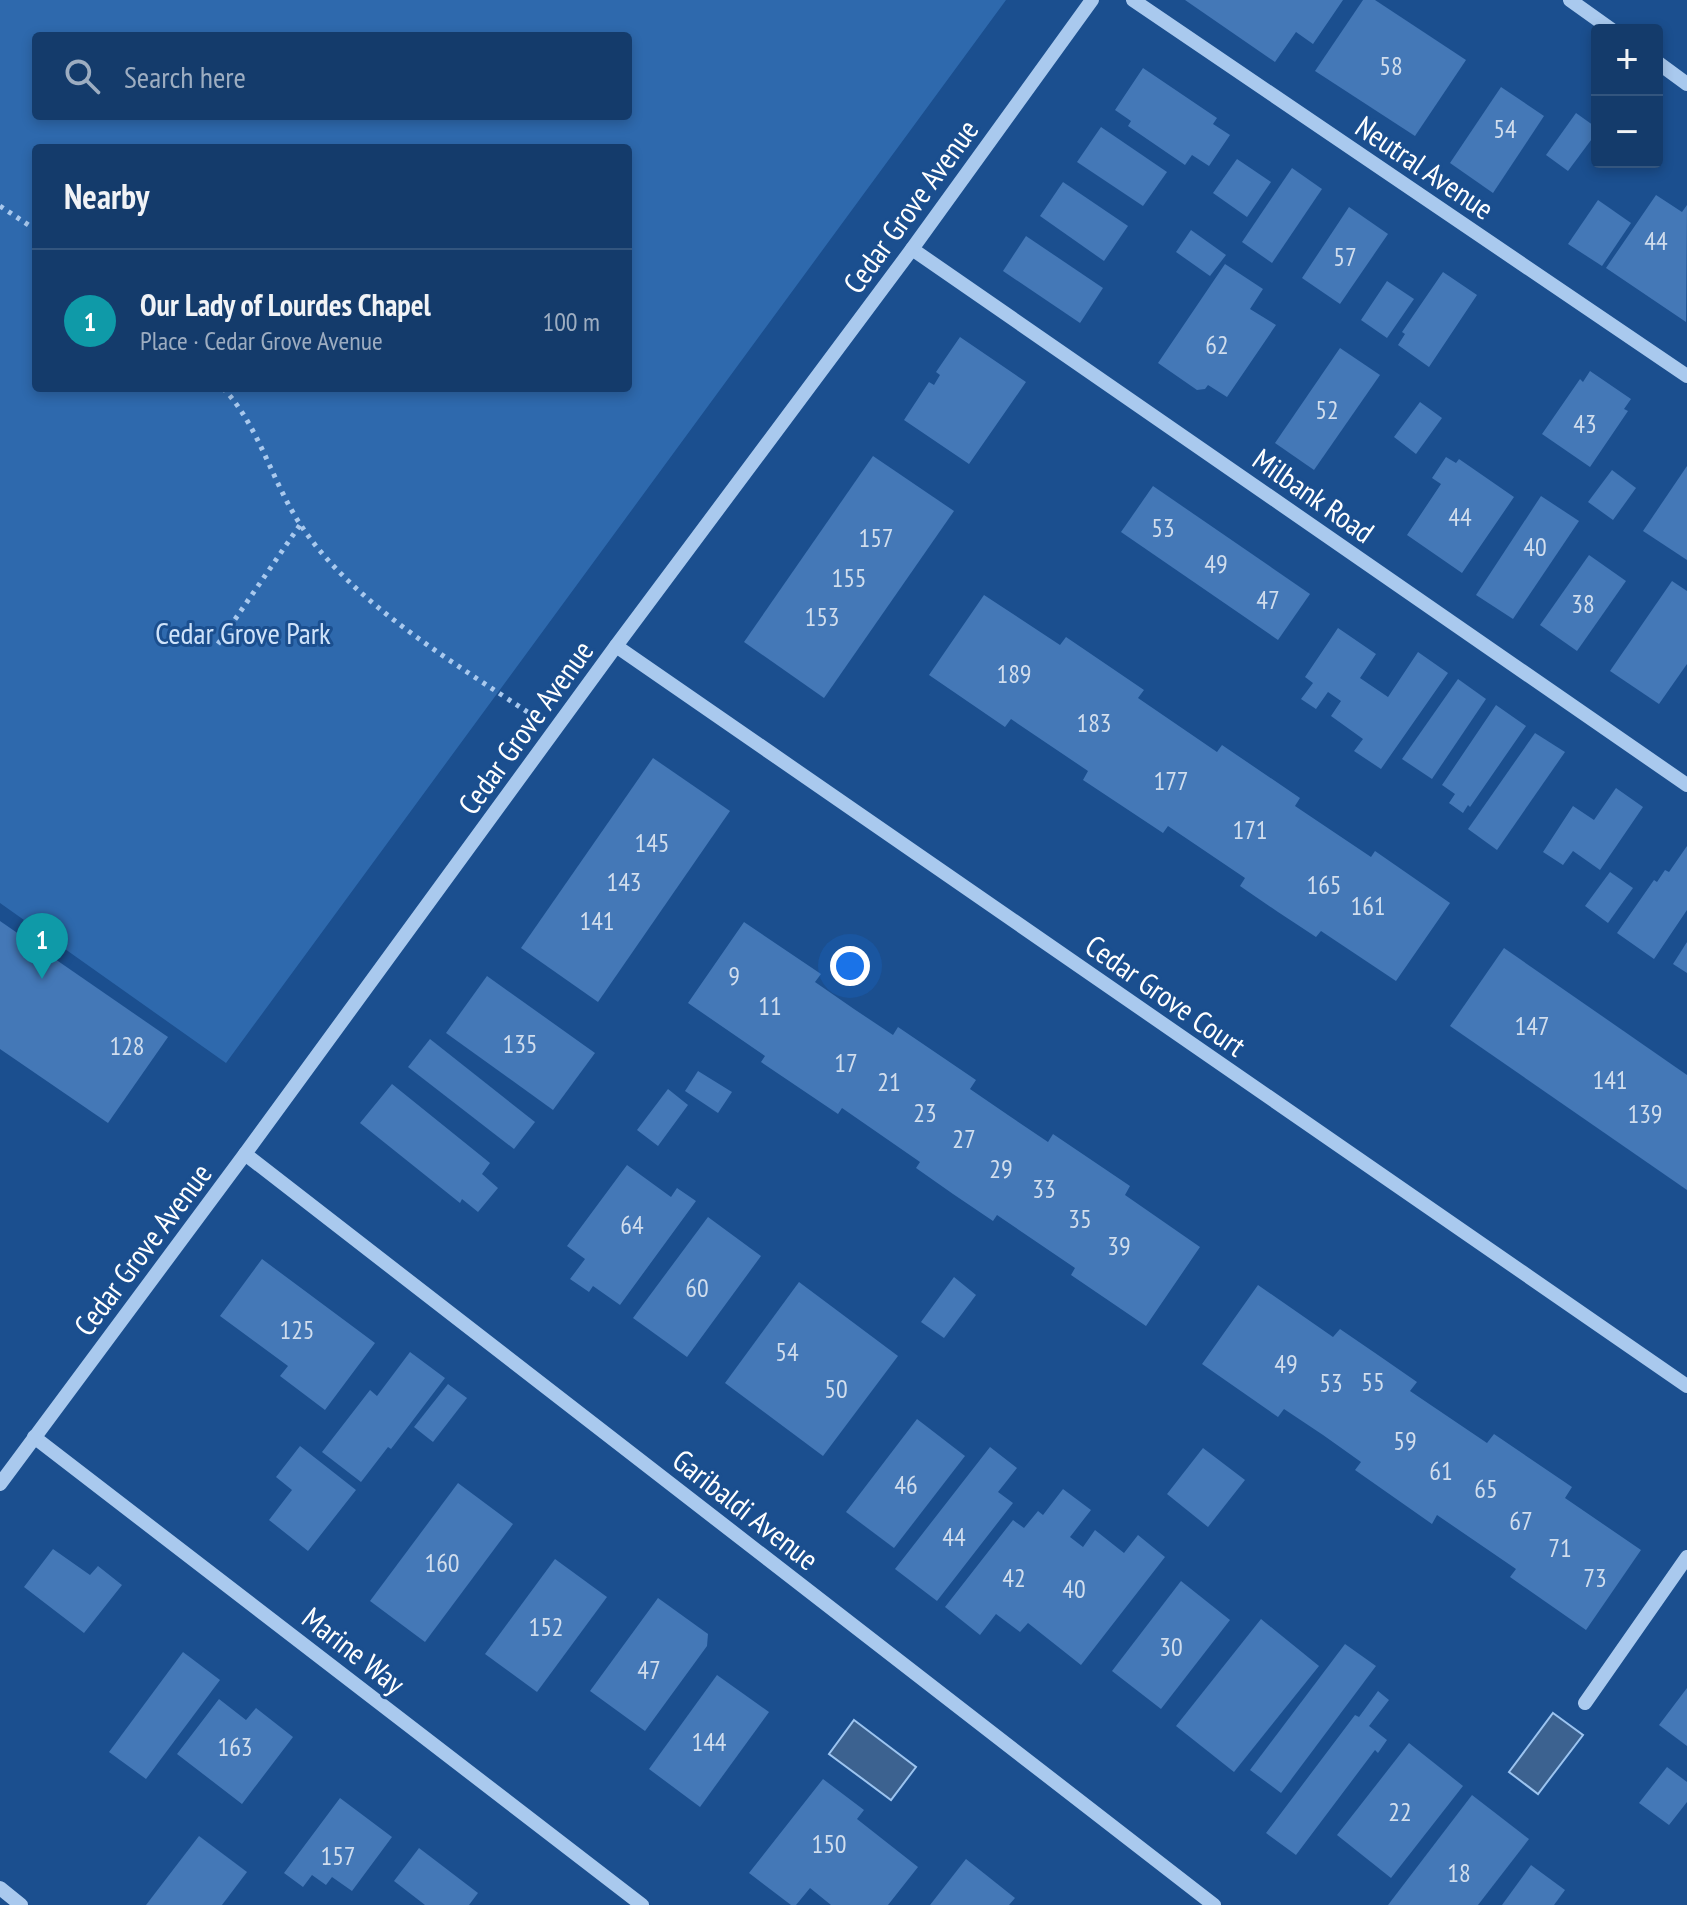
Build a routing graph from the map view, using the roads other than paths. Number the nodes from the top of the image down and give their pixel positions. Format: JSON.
{"nodes":[{"id":1,"x":1092,"y":0,"type":"edge"},
{"id":2,"x":1133,"y":0,"type":"edge"},
{"id":3,"x":1570,"y":0,"type":"edge"},
{"id":4,"x":1604,"y":24,"type":"edge"},
{"id":5,"x":1663,"y":66,"type":"edge"},
{"id":6,"x":1687,"y":84,"type":"edge"},
{"id":7,"x":912,"y":249,"type":"junction"},
{"id":8,"x":1687,"y":376,"type":"edge"},
{"id":9,"x":616,"y":646,"type":"junction"},
{"id":10,"x":1687,"y":785,"type":"edge"},
{"id":11,"x":245,"y":1154,"type":"junction"},
{"id":12,"x":1687,"y":1386,"type":"edge"},
{"id":13,"x":34,"y":1437,"type":"junction"},
{"id":14,"x":0,"y":1484,"type":"edge"},
{"id":15,"x":1687,"y":1557,"type":"edge"},
{"id":16,"x":1585,"y":1703,"type":"dead end"},
{"id":17,"x":0,"y":1888,"type":"edge"},
{"id":18,"x":21,"y":1905,"type":"edge"},
{"id":19,"x":642,"y":1905,"type":"edge"},
{"id":20,"x":1214,"y":1905,"type":"edge"}],
"edges":[{"from":1,"to":7,"type":"street","name":"Cedar Grove Avenue"},
{"from":2,"to":8,"type":"street","name":"Neutral Avenue"},
{"from":3,"to":4,"type":"street"},
{"from":5,"to":6,"type":"street"},
{"from":7,"to":9,"type":"street","name":"Cedar Grove Avenue"},
{"from":7,"to":10,"type":"street","name":"Milbank Road"},
{"from":9,"to":11,"type":"street","name":"Cedar Grove Avenue"},
{"from":9,"to":12,"type":"street","name":"Cedar Grove Court"},
{"from":11,"to":13,"type":"street","name":"Cedar Grove Avenue"},
{"from":11,"to":20,"type":"street","name":"Garibaldi Avenue"},
{"from":13,"to":14,"type":"street","name":"Cedar Grove Avenue"},
{"from":13,"to":19,"type":"street","name":"Marine Way"},
{"from":15,"to":16,"type":"street"},
{"from":17,"to":18,"type":"street"}]}
